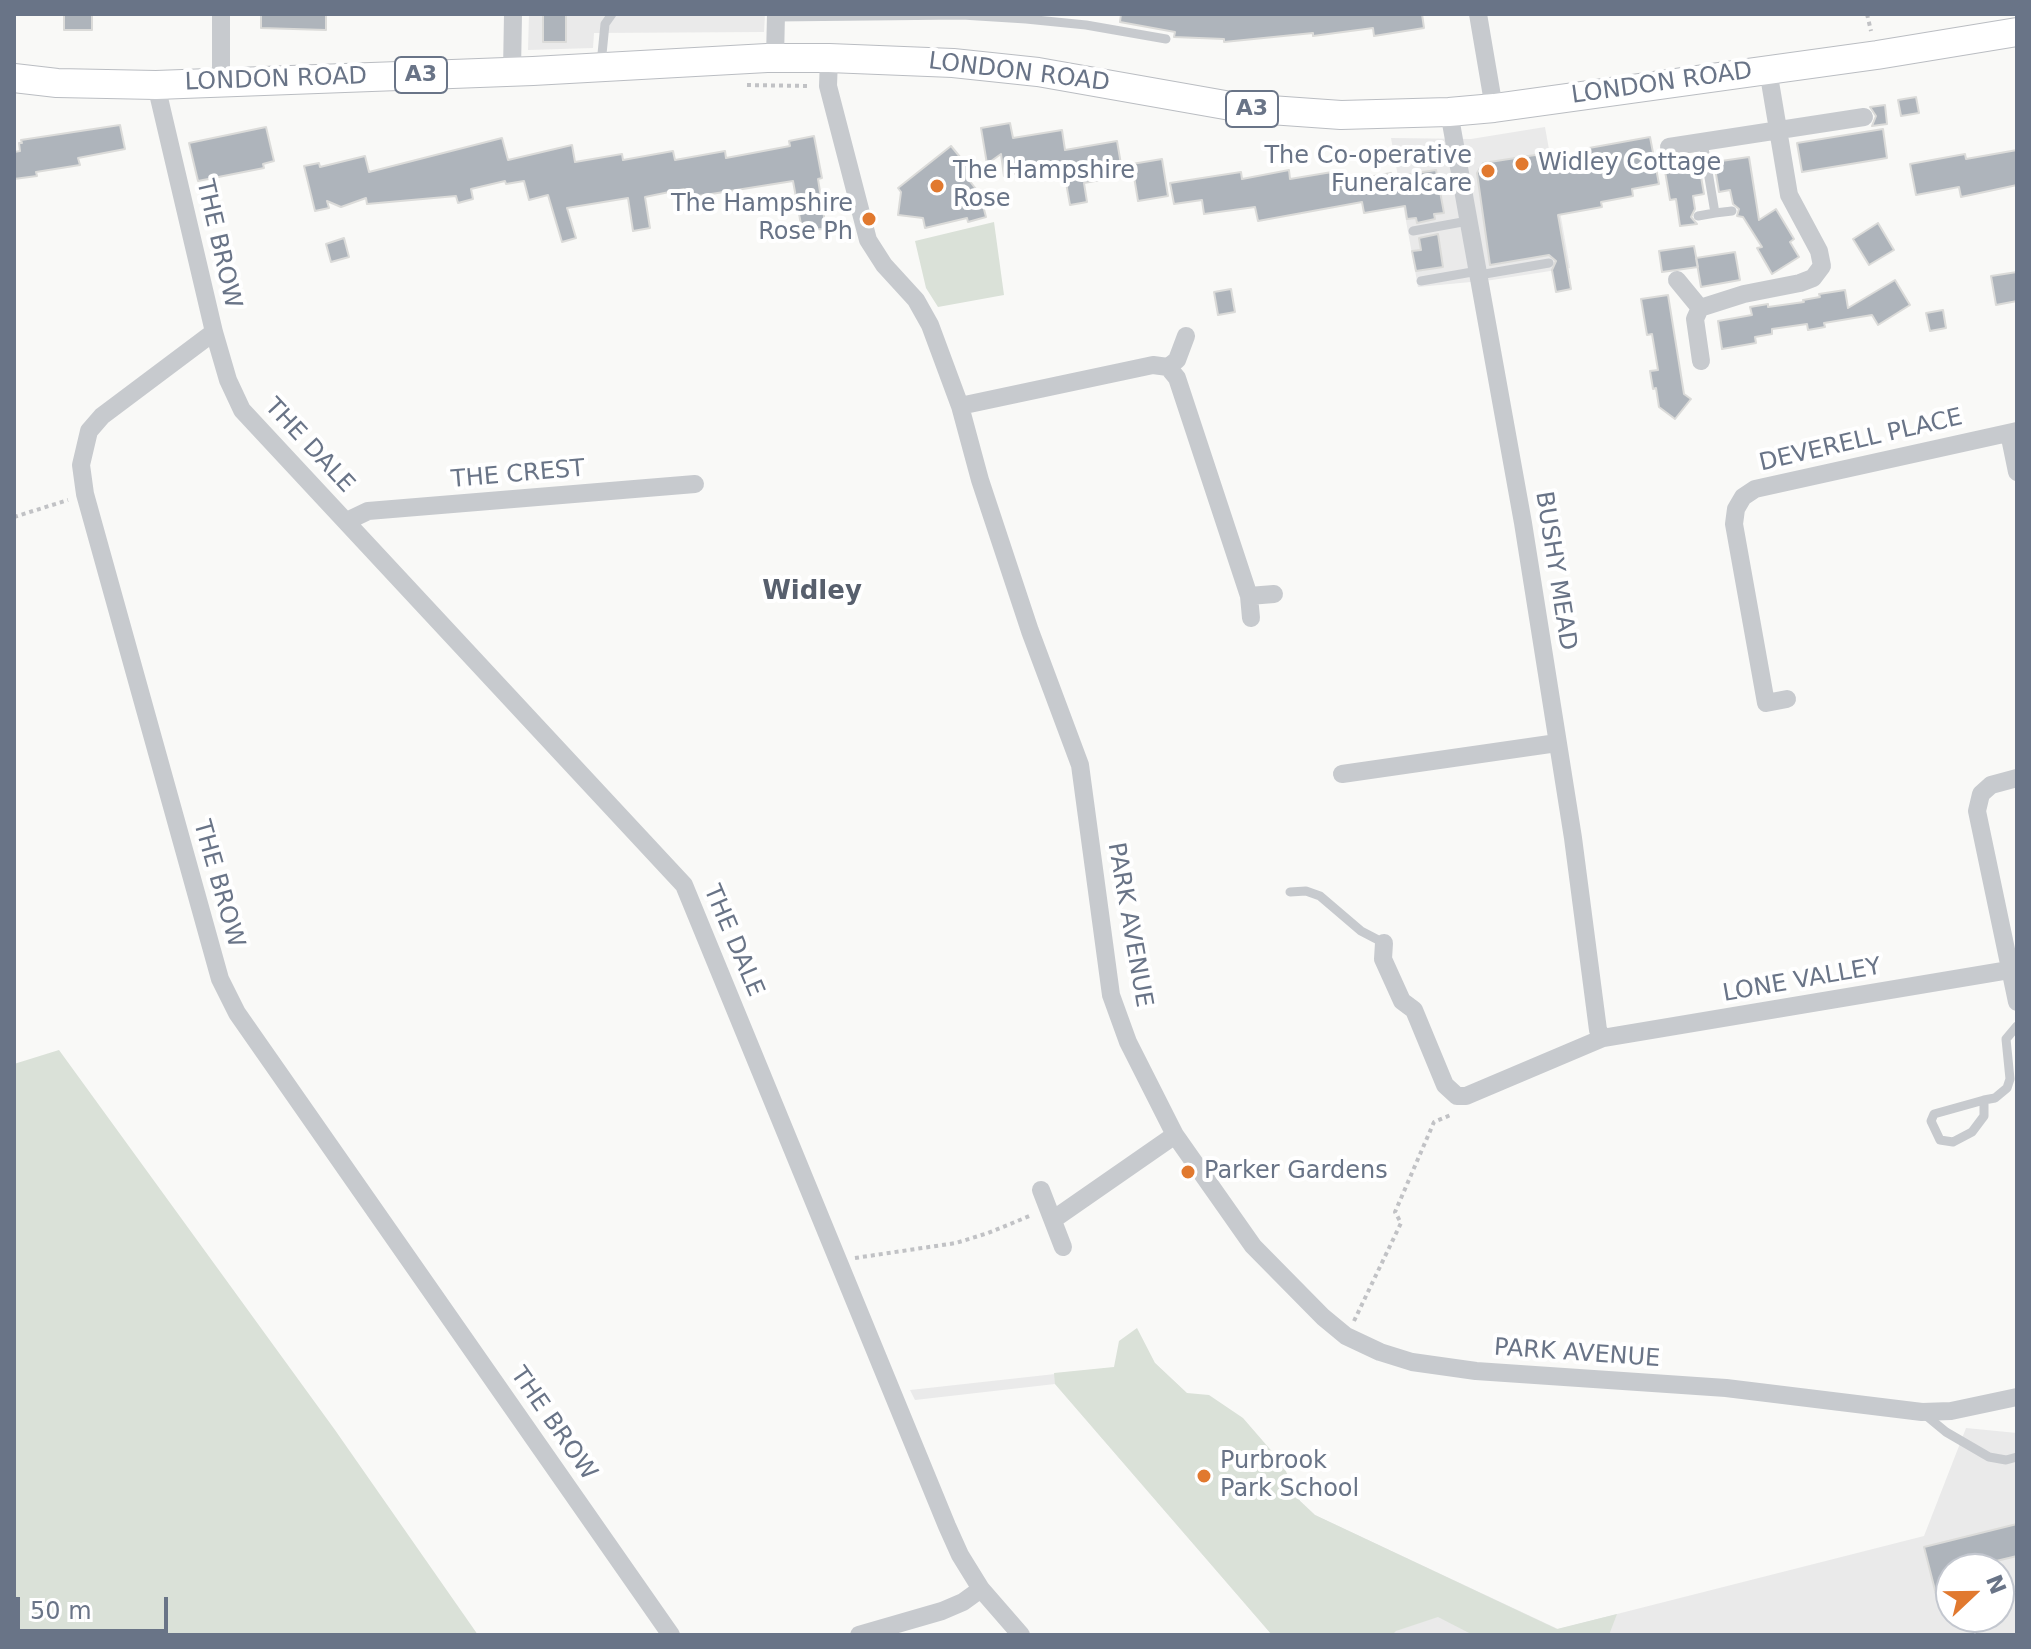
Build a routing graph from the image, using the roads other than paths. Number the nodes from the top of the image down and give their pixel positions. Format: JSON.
{"nodes":[{"id":1,"x":221,"y":14,"type":"edge"},
{"id":2,"x":513,"y":14,"type":"edge"},
{"id":3,"x":612,"y":14,"type":"edge"},
{"id":4,"x":1478,"y":14,"type":"edge"},
{"id":5,"x":776,"y":15,"type":"edge"},
{"id":6,"x":2017,"y":32,"type":"edge"},
{"id":7,"x":1166,"y":39,"type":"dead end"},
{"id":8,"x":775,"y":58,"type":"junction"},
{"id":9,"x":829,"y":58,"type":"junction"},
{"id":10,"x":601,"y":67,"type":"junction"},
{"id":11,"x":1768,"y":70,"type":"junction"},
{"id":12,"x":512,"y":71,"type":"junction"},
{"id":13,"x":14,"y":78,"type":"edge"},
{"id":14,"x":221,"y":81,"type":"junction"},
{"id":15,"x":156,"y":85,"type":"junction"},
{"id":16,"x":1494,"y":108,"type":"junction"},
{"id":17,"x":1449,"y":112,"type":"junction"},
{"id":18,"x":1864,"y":117,"type":"dead end"},
{"id":19,"x":1777,"y":130,"type":"junction"},
{"id":20,"x":1703,"y":142,"type":"junction"},
{"id":21,"x":1669,"y":147,"type":"dead end"},
{"id":22,"x":1732,"y":211,"type":"dead end"},
{"id":23,"x":1715,"y":213,"type":"junction"},
{"id":24,"x":1698,"y":216,"type":"dead end"},
{"id":25,"x":1469,"y":221,"type":"junction"},
{"id":26,"x":1413,"y":231,"type":"dead end"},
{"id":27,"x":1549,"y":263,"type":"dead end"},
{"id":28,"x":1478,"y":273,"type":"junction"},
{"id":29,"x":1677,"y":280,"type":"dead end"},
{"id":30,"x":1421,"y":281,"type":"dead end"},
{"id":31,"x":1700,"y":308,"type":"junction"},
{"id":32,"x":214,"y":332,"type":"junction"},
{"id":33,"x":1186,"y":336,"type":"dead end"},
{"id":34,"x":1701,"y":361,"type":"dead end"},
{"id":35,"x":1168,"y":367,"type":"junction"},
{"id":36,"x":960,"y":406,"type":"junction"},
{"id":37,"x":2013,"y":432,"type":"edge"},
{"id":38,"x":2017,"y":472,"type":"edge"},
{"id":39,"x":695,"y":484,"type":"dead end"},
{"id":40,"x":347,"y":521,"type":"junction"},
{"id":41,"x":1274,"y":594,"type":"dead end"},
{"id":42,"x":1249,"y":596,"type":"junction"},
{"id":43,"x":1251,"y":618,"type":"dead end"},
{"id":44,"x":1787,"y":699,"type":"dead end"},
{"id":45,"x":1557,"y":743,"type":"junction"},
{"id":46,"x":1342,"y":774,"type":"dead end"},
{"id":47,"x":2017,"y":778,"type":"edge"},
{"id":48,"x":1290,"y":892,"type":"dead end"},
{"id":49,"x":1384,"y":943,"type":"joint"},
{"id":50,"x":2009,"y":970,"type":"junction"},
{"id":51,"x":2017,"y":1002,"type":"edge"},
{"id":52,"x":2017,"y":1026,"type":"edge"},
{"id":53,"x":1603,"y":1038,"type":"junction"},
{"id":54,"x":1984,"y":1100,"type":"junction"},
{"id":55,"x":1175,"y":1135,"type":"junction"},
{"id":56,"x":1041,"y":1190,"type":"dead end"},
{"id":57,"x":1051,"y":1214,"type":"junction"},
{"id":58,"x":1063,"y":1247,"type":"dead end"},
{"id":59,"x":2017,"y":1397,"type":"edge"},
{"id":60,"x":1922,"y":1412,"type":"junction"},
{"id":61,"x":2017,"y":1457,"type":"edge"},
{"id":62,"x":981,"y":1589,"type":"junction"},
{"id":63,"x":671,"y":1635,"type":"edge"},
{"id":64,"x":859,"y":1635,"type":"edge"},
{"id":65,"x":1021,"y":1635,"type":"edge"}],
"edges":[{"from":1,"to":14,"type":"street"},
{"from":2,"to":12,"type":"street"},
{"from":3,"to":10,"type":"lane"},
{"from":4,"to":16,"type":"street"},
{"from":5,"to":7,"type":"lane"},
{"from":5,"to":8,"type":"street"},
{"from":6,"to":11,"type":"main road","name":"LONDON ROAD","number":"A3"},
{"from":8,"to":9,"type":"main road","name":"LONDON ROAD","number":"A3"},
{"from":8,"to":10,"type":"main road","name":"LONDON ROAD","number":"A3"},
{"from":9,"to":17,"type":"main road","name":"LONDON ROAD","number":"A3"},
{"from":9,"to":36,"type":"street","name":"PARK AVENUE"},
{"from":10,"to":12,"type":"main road","name":"LONDON ROAD","number":"A3"},
{"from":11,"to":16,"type":"main road","name":"LONDON ROAD","number":"A3"},
{"from":11,"to":19,"type":"street"},
{"from":12,"to":14,"type":"main road","name":"LONDON ROAD","number":"A3"},
{"from":13,"to":15,"type":"main road","name":"LONDON ROAD","number":"A3"},
{"from":14,"to":15,"type":"main road","name":"LONDON ROAD","number":"A3"},
{"from":15,"to":32,"type":"street","name":"THE BROW"},
{"from":16,"to":17,"type":"main road","name":"LONDON ROAD","number":"A3"},
{"from":17,"to":25,"type":"street","name":"BUSHY MEAD"},
{"from":18,"to":19,"type":"street"},
{"from":19,"to":20,"type":"street"},
{"from":19,"to":31,"type":"street"},
{"from":20,"to":21,"type":"street"},
{"from":20,"to":23,"type":"lane"},
{"from":22,"to":23,"type":"lane"},
{"from":23,"to":24,"type":"lane"},
{"from":25,"to":26,"type":"lane"},
{"from":25,"to":28,"type":"street","name":"BUSHY MEAD"},
{"from":27,"to":28,"type":"lane"},
{"from":28,"to":30,"type":"lane"},
{"from":28,"to":45,"type":"street","name":"BUSHY MEAD"},
{"from":29,"to":31,"type":"street"},
{"from":31,"to":34,"type":"street"},
{"from":32,"to":40,"type":"street","name":"THE DALE"},
{"from":32,"to":63,"type":"street","name":"THE BROW"},
{"from":33,"to":35,"type":"street"},
{"from":35,"to":36,"type":"street"},
{"from":35,"to":42,"type":"street"},
{"from":36,"to":55,"type":"street","name":"PARK AVENUE"},
{"from":37,"to":38,"type":"street","name":"DEVERELL PLACE"},
{"from":37,"to":44,"type":"street","name":"DEVERELL PLACE"},
{"from":39,"to":40,"type":"street","name":"THE CREST"},
{"from":40,"to":62,"type":"street","name":"THE DALE"},
{"from":41,"to":42,"type":"street"},
{"from":42,"to":43,"type":"street"},
{"from":45,"to":46,"type":"street"},
{"from":45,"to":53,"type":"street","name":"BUSHY MEAD"},
{"from":47,"to":50,"type":"street"},
{"from":48,"to":49,"type":"lane"},
{"from":49,"to":53,"type":"street","name":"LONE VALLEY"},
{"from":50,"to":51,"type":"street"},
{"from":50,"to":53,"type":"street","name":"LONE VALLEY"},
{"from":52,"to":54,"type":"lane"},
{"from":54,"to":54,"type":"lane"},
{"from":55,"to":57,"type":"street"},
{"from":55,"to":60,"type":"street","name":"PARK AVENUE"},
{"from":56,"to":57,"type":"street"},
{"from":57,"to":58,"type":"street"},
{"from":59,"to":60,"type":"street","name":"PARK AVENUE"},
{"from":60,"to":61,"type":"lane"},
{"from":62,"to":64,"type":"street"},
{"from":62,"to":65,"type":"street","name":"THE DALE"}]}
